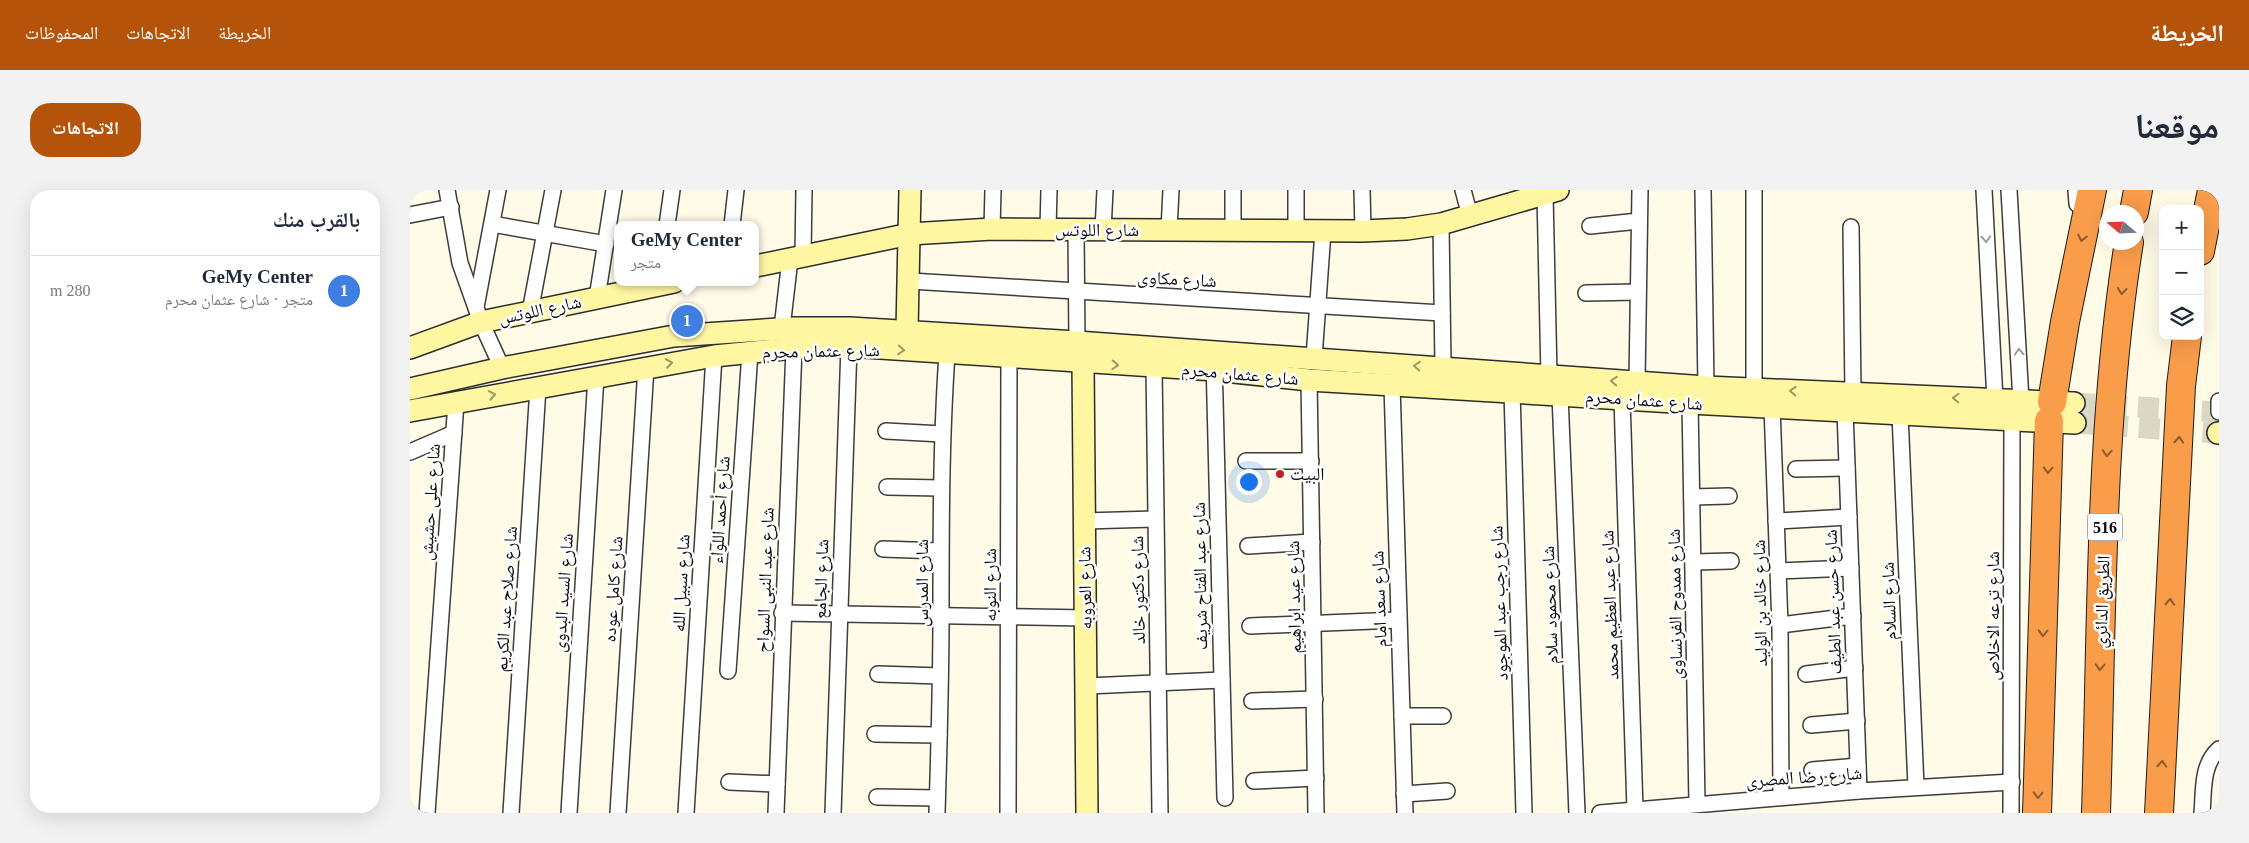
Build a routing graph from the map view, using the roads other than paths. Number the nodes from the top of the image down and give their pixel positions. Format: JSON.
{"nodes":[{"id":1,"x":447,"y":190,"type":"edge"},
{"id":2,"x":498,"y":190,"type":"edge"},
{"id":3,"x":553,"y":190,"type":"edge"},
{"id":4,"x":614,"y":190,"type":"edge"},
{"id":5,"x":672,"y":190,"type":"edge"},
{"id":6,"x":736,"y":190,"type":"edge"},
{"id":7,"x":804,"y":190,"type":"edge"},
{"id":8,"x":910,"y":190,"type":"edge"},
{"id":9,"x":993,"y":190,"type":"edge"},
{"id":10,"x":1049,"y":190,"type":"edge"},
{"id":11,"x":1105,"y":190,"type":"edge"},
{"id":12,"x":1171,"y":190,"type":"edge"},
{"id":13,"x":1233,"y":190,"type":"edge"},
{"id":14,"x":1296,"y":190,"type":"edge"},
{"id":15,"x":1362,"y":190,"type":"edge"},
{"id":16,"x":1463,"y":190,"type":"edge"},
{"id":17,"x":1640,"y":190,"type":"edge"},
{"id":18,"x":1703,"y":190,"type":"edge"},
{"id":19,"x":1754,"y":190,"type":"edge"},
{"id":20,"x":1984,"y":190,"type":"edge"},
{"id":21,"x":2009,"y":190,"type":"edge"},
{"id":22,"x":2138,"y":190,"type":"edge"},
{"id":23,"x":2212,"y":190,"type":"edge"},
{"id":24,"x":1541,"y":193,"type":"edge"},
{"id":25,"x":2082,"y":195,"type":"edge"},
{"id":26,"x":2135,"y":205,"type":"edge"},
{"id":27,"x":451,"y":207,"type":"junction"},
{"id":28,"x":410,"y":215,"type":"edge"},
{"id":29,"x":1470,"y":216,"type":"junction"},
{"id":30,"x":668,"y":221,"type":"edge"},
{"id":31,"x":732,"y":221,"type":"edge"},
{"id":32,"x":1639,"y":221,"type":"junction"},
{"id":33,"x":492,"y":224,"type":"junction"},
{"id":34,"x":1440,"y":224,"type":"junction"},
{"id":35,"x":1590,"y":226,"type":"dead end"},
{"id":36,"x":1851,"y":227,"type":"dead end"},
{"id":37,"x":992,"y":229,"type":"junction"},
{"id":38,"x":1048,"y":230,"type":"junction"},
{"id":39,"x":1076,"y":230,"type":"junction"},
{"id":40,"x":1103,"y":230,"type":"junction"},
{"id":41,"x":1169,"y":230,"type":"junction"},
{"id":42,"x":1233,"y":230,"type":"junction"},
{"id":43,"x":1296,"y":231,"type":"junction"},
{"id":44,"x":1323,"y":231,"type":"junction"},
{"id":45,"x":1363,"y":231,"type":"junction"},
{"id":46,"x":545,"y":233,"type":"junction"},
{"id":47,"x":910,"y":234,"type":"junction"},
{"id":48,"x":606,"y":244,"type":"junction"},
{"id":49,"x":2128,"y":250,"type":"edge"},
{"id":50,"x":2200,"y":250,"type":"edge"},
{"id":51,"x":797,"y":257,"type":"junction"},
{"id":52,"x":759,"y":265,"type":"edge"},
{"id":53,"x":910,"y":282,"type":"junction"},
{"id":54,"x":651,"y":286,"type":"edge"},
{"id":55,"x":1077,"y":291,"type":"junction"},
{"id":56,"x":1638,"y":292,"type":"junction"},
{"id":57,"x":1586,"y":293,"type":"dead end"},
{"id":58,"x":597,"y":298,"type":"junction"},
{"id":59,"x":1318,"y":306,"type":"junction"},
{"id":60,"x":530,"y":312,"type":"junction"},
{"id":61,"x":1442,"y":313,"type":"junction"},
{"id":62,"x":479,"y":315,"type":"junction"},
{"id":63,"x":782,"y":328,"type":"junction"},
{"id":64,"x":907,"y":330,"type":"junction"},
{"id":65,"x":2187,"y":340,"type":"edge"},
{"id":66,"x":1077,"y":342,"type":"junction"},
{"id":67,"x":849,"y":346,"type":"junction"},
{"id":68,"x":410,"y":348,"type":"edge"},
{"id":69,"x":794,"y":348,"type":"junction"},
{"id":70,"x":750,"y":352,"type":"junction"},
{"id":71,"x":946,"y":354,"type":"junction"},
{"id":72,"x":714,"y":356,"type":"junction"},
{"id":73,"x":1009,"y":358,"type":"junction"},
{"id":74,"x":1314,"y":358,"type":"junction"},
{"id":75,"x":1214,"y":361,"type":"junction"},
{"id":76,"x":1082,"y":363,"type":"junction"},
{"id":77,"x":1154,"y":366,"type":"junction"},
{"id":78,"x":646,"y":367,"type":"junction"},
{"id":79,"x":502,"y":368,"type":"junction"},
{"id":80,"x":1443,"y":368,"type":"junction"},
{"id":81,"x":596,"y":376,"type":"junction"},
{"id":82,"x":1549,"y":376,"type":"junction"},
{"id":83,"x":1310,"y":380,"type":"junction"},
{"id":84,"x":1637,"y":382,"type":"junction"},
{"id":85,"x":1392,"y":384,"type":"junction"},
{"id":86,"x":538,"y":387,"type":"junction"},
{"id":87,"x":1706,"y":387,"type":"junction"},
{"id":88,"x":410,"y":389,"type":"edge"},
{"id":89,"x":1754,"y":389,"type":"junction"},
{"id":90,"x":1512,"y":392,"type":"junction"},
{"id":91,"x":1560,"y":395,"type":"junction"},
{"id":92,"x":1622,"y":399,"type":"junction"},
{"id":93,"x":1995,"y":400,"type":"junction"},
{"id":94,"x":2219,"y":401,"type":"edge"},
{"id":95,"x":456,"y":402,"type":"junction"},
{"id":96,"x":1690,"y":403,"type":"junction"},
{"id":97,"x":1849,"y":403,"type":"junction"},
{"id":98,"x":1772,"y":407,"type":"junction"},
{"id":99,"x":410,"y":410,"type":"edge"},
{"id":100,"x":2017,"y":410,"type":"junction"},
{"id":101,"x":2219,"y":412,"type":"edge"},
{"id":102,"x":2063,"y":413,"type":"junction"},
{"id":103,"x":1900,"y":414,"type":"junction"},
{"id":104,"x":886,"y":431,"type":"dead end"},
{"id":105,"x":454,"y":434,"type":"junction"},
{"id":106,"x":942,"y":434,"type":"junction"},
{"id":107,"x":410,"y":452,"type":"edge"},
{"id":108,"x":1246,"y":461,"type":"dead end"},
{"id":109,"x":1311,"y":461,"type":"junction"},
{"id":110,"x":1847,"y":468,"type":"junction"},
{"id":111,"x":1796,"y":469,"type":"dead end"},
{"id":112,"x":887,"y":487,"type":"dead end"},
{"id":113,"x":941,"y":488,"type":"junction"},
{"id":114,"x":1729,"y":496,"type":"dead end"},
{"id":115,"x":1692,"y":497,"type":"junction"},
{"id":116,"x":1849,"y":517,"type":"junction"},
{"id":117,"x":1155,"y":519,"type":"junction"},
{"id":118,"x":1776,"y":520,"type":"junction"},
{"id":119,"x":1084,"y":521,"type":"junction"},
{"id":120,"x":1312,"y":542,"type":"junction"},
{"id":121,"x":1248,"y":546,"type":"dead end"},
{"id":122,"x":883,"y":549,"type":"dead end"},
{"id":123,"x":940,"y":551,"type":"junction"},
{"id":124,"x":1731,"y":561,"type":"dead end"},
{"id":125,"x":1694,"y":562,"type":"junction"},
{"id":126,"x":1851,"y":568,"type":"junction"},
{"id":127,"x":1778,"y":571,"type":"junction"},
{"id":128,"x":782,"y":613,"type":"junction"},
{"id":129,"x":839,"y":614,"type":"junction"},
{"id":130,"x":941,"y":616,"type":"junction"},
{"id":131,"x":1853,"y":616,"type":"junction"},
{"id":132,"x":1009,"y":618,"type":"junction"},
{"id":133,"x":1086,"y":618,"type":"junction"},
{"id":134,"x":1398,"y":620,"type":"junction"},
{"id":135,"x":1314,"y":624,"type":"junction"},
{"id":136,"x":1780,"y":625,"type":"junction"},
{"id":137,"x":1250,"y":626,"type":"dead end"},
{"id":138,"x":1855,"y":668,"type":"junction"},
{"id":139,"x":728,"y":671,"type":"dead end"},
{"id":140,"x":878,"y":674,"type":"dead end"},
{"id":141,"x":1806,"y":674,"type":"dead end"},
{"id":142,"x":940,"y":676,"type":"junction"},
{"id":143,"x":1222,"y":680,"type":"junction"},
{"id":144,"x":1158,"y":683,"type":"junction"},
{"id":145,"x":1087,"y":686,"type":"junction"},
{"id":146,"x":1314,"y":699,"type":"junction"},
{"id":147,"x":1252,"y":701,"type":"dead end"},
{"id":148,"x":1402,"y":716,"type":"junction"},
{"id":149,"x":1442,"y":716,"type":"dead end"},
{"id":150,"x":1857,"y":721,"type":"junction"},
{"id":151,"x":1811,"y":725,"type":"dead end"},
{"id":152,"x":875,"y":734,"type":"dead end"},
{"id":153,"x":939,"y":735,"type":"junction"},
{"id":154,"x":2219,"y":749,"type":"edge"},
{"id":155,"x":1858,"y":766,"type":"junction"},
{"id":156,"x":1812,"y":770,"type":"dead end"},
{"id":157,"x":1316,"y":778,"type":"junction"},
{"id":158,"x":1254,"y":781,"type":"dead end"},
{"id":159,"x":729,"y":782,"type":"dead end"},
{"id":160,"x":2012,"y":782,"type":"junction"},
{"id":161,"x":777,"y":784,"type":"junction"},
{"id":162,"x":1916,"y":787,"type":"junction"},
{"id":163,"x":1447,"y":791,"type":"dead end"},
{"id":164,"x":1859,"y":791,"type":"junction"},
{"id":165,"x":1404,"y":794,"type":"junction"},
{"id":166,"x":877,"y":797,"type":"dead end"},
{"id":167,"x":1781,"y":797,"type":"junction"},
{"id":168,"x":1224,"y":798,"type":"dead end"},
{"id":169,"x":1697,"y":804,"type":"junction"},
{"id":170,"x":937,"y":805,"type":"edge"},
{"id":171,"x":1635,"y":810,"type":"junction"},
{"id":172,"x":427,"y":813,"type":"edge"},
{"id":173,"x":511,"y":813,"type":"edge"},
{"id":174,"x":569,"y":813,"type":"edge"},
{"id":175,"x":618,"y":813,"type":"edge"},
{"id":176,"x":686,"y":813,"type":"edge"},
{"id":177,"x":776,"y":813,"type":"edge"},
{"id":178,"x":833,"y":813,"type":"edge"},
{"id":179,"x":1008,"y":813,"type":"edge"},
{"id":180,"x":1087,"y":813,"type":"edge"},
{"id":181,"x":1160,"y":813,"type":"edge"},
{"id":182,"x":1316,"y":813,"type":"edge"},
{"id":183,"x":1405,"y":813,"type":"edge"},
{"id":184,"x":1524,"y":813,"type":"edge"},
{"id":185,"x":1577,"y":813,"type":"edge"},
{"id":186,"x":1600,"y":813,"type":"edge"},
{"id":187,"x":2011,"y":813,"type":"edge"},
{"id":188,"x":2037,"y":813,"type":"edge"},
{"id":189,"x":2096,"y":813,"type":"edge"},
{"id":190,"x":2160,"y":813,"type":"edge"},
{"id":191,"x":2202,"y":813,"type":"edge"}],
"edges":[{"from":1,"to":27,"type":"street"},
{"from":2,"to":33,"type":"street"},
{"from":3,"to":46,"type":"street"},
{"from":4,"to":48,"type":"street"},
{"from":5,"to":30,"type":"street"},
{"from":6,"to":31,"type":"street"},
{"from":7,"to":51,"type":"street"},
{"from":8,"to":47,"type":"main road"},
{"from":9,"to":37,"type":"street"},
{"from":10,"to":38,"type":"street"},
{"from":11,"to":40,"type":"street"},
{"from":12,"to":41,"type":"street"},
{"from":13,"to":42,"type":"street"},
{"from":14,"to":43,"type":"street"},
{"from":15,"to":45,"type":"street"},
{"from":16,"to":29,"type":"street"},
{"from":17,"to":32,"type":"street"},
{"from":18,"to":87,"type":"street"},
{"from":19,"to":89,"type":"street"},
{"from":20,"to":93,"type":"street","one_way":true},
{"from":100,"to":21,"type":"street","name":"شارع ترعه الاخلاص","one_way":true},
{"from":22,"to":26,"type":"highway"},
{"from":23,"to":50,"type":"highway"},
{"from":24,"to":29,"type":"main road","name":"شارع اللوتس"},
{"from":24,"to":82,"type":"street"},
{"from":25,"to":102,"type":"highway","one_way":true},
{"from":27,"to":28,"type":"street"},
{"from":27,"to":62,"type":"street"},
{"from":29,"to":34,"type":"main road","name":"شارع اللوتس"},
{"from":32,"to":35,"type":"street"},
{"from":32,"to":56,"type":"street"},
{"from":33,"to":46,"type":"street"},
{"from":33,"to":62,"type":"street"},
{"from":34,"to":45,"type":"main road","name":"شارع اللوتس"},
{"from":34,"to":61,"type":"street"},
{"from":36,"to":97,"type":"street","name":"شارع حسن عبد الطيف"},
{"from":37,"to":38,"type":"main road","name":"شارع اللوتس"},
{"from":37,"to":47,"type":"main road","name":"شارع اللوتس"},
{"from":38,"to":39,"type":"main road","name":"شارع اللوتس"},
{"from":39,"to":40,"type":"main road","name":"شارع اللوتس"},
{"from":39,"to":55,"type":"street"},
{"from":40,"to":41,"type":"main road","name":"شارع اللوتس"},
{"from":41,"to":42,"type":"main road","name":"شارع اللوتس"},
{"from":42,"to":43,"type":"main road","name":"شارع اللوتس"},
{"from":43,"to":44,"type":"main road","name":"شارع اللوتس"},
{"from":44,"to":45,"type":"main road","name":"شارع اللوتس"},
{"from":44,"to":59,"type":"street"},
{"from":46,"to":48,"type":"street"},
{"from":46,"to":60,"type":"street"},
{"from":47,"to":51,"type":"main road","name":"شارع اللوتس"},
{"from":47,"to":53,"type":"main road"},
{"from":48,"to":58,"type":"street"},
{"from":49,"to":189,"type":"highway","name":"الطريق الدائري","number":"516","one_way":true},
{"from":51,"to":52,"type":"main road","name":"شارع اللوتس"},
{"from":51,"to":63,"type":"street"},
{"from":53,"to":55,"type":"street","name":"شارع مكاوى"},
{"from":53,"to":64,"type":"main road"},
{"from":54,"to":58,"type":"main road","name":"شارع اللوتس"},
{"from":55,"to":59,"type":"street","name":"شارع مكاوى"},
{"from":55,"to":66,"type":"street"},
{"from":56,"to":57,"type":"street"},
{"from":56,"to":84,"type":"street"},
{"from":58,"to":60,"type":"main road","name":"شارع اللوتس"},
{"from":59,"to":61,"type":"street","name":"شارع مكاوى"},
{"from":59,"to":74,"type":"street"},
{"from":60,"to":62,"type":"main road","name":"شارع اللوتس"},
{"from":61,"to":80,"type":"street"},
{"from":62,"to":68,"type":"main road","name":"شارع اللوتس"},
{"from":62,"to":79,"type":"street"},
{"from":63,"to":64,"type":"main road","name":"شارع عثمان محرم"},
{"from":63,"to":79,"type":"main road","name":"شارع عثمان محرم"},
{"from":64,"to":66,"type":"main road","name":"شارع عثمان محرم"},
{"from":190,"to":65,"type":"highway","one_way":true},
{"from":66,"to":75,"type":"main road","name":"شارع عثمان محرم"},
{"from":67,"to":69,"type":"main road","name":"شارع عثمان محرم"},
{"from":67,"to":71,"type":"main road","name":"شارع عثمان محرم","one_way":true},
{"from":67,"to":129,"type":"street","name":"شارع الجامع"},
{"from":69,"to":70,"type":"main road","name":"شارع عثمان محرم"},
{"from":69,"to":128,"type":"street","name":"شارع عبد النبى السواح"},
{"from":70,"to":72,"type":"main road","name":"شارع عثمان محرم"},
{"from":70,"to":139,"type":"street","name":"شارع أحمد اللواء"},
{"from":71,"to":73,"type":"main road","name":"شارع عثمان محرم"},
{"from":71,"to":106,"type":"street","name":"شارع المدرس"},
{"from":78,"to":72,"type":"main road","name":"شارع عثمان محرم","one_way":true},
{"from":72,"to":176,"type":"street","name":"شارع سبيل الله"},
{"from":73,"to":76,"type":"main road","name":"شارع عثمان محرم"},
{"from":73,"to":132,"type":"street","name":"شارع النوبه"},
{"from":74,"to":75,"type":"main road","name":"شارع عثمان محرم"},
{"from":80,"to":74,"type":"main road","name":"شارع عثمان محرم","one_way":true},
{"from":75,"to":77,"type":"main road","name":"شارع عثمان محرم"},
{"from":75,"to":83,"type":"main road","name":"شارع عثمان محرم"},
{"from":75,"to":143,"type":"street","name":"شارع عبد الفتاح شريف"},
{"from":76,"to":77,"type":"main road","name":"شارع عثمان محرم","one_way":true},
{"from":76,"to":119,"type":"main road","name":"شارع العروبه"},
{"from":77,"to":117,"type":"street","name":"شارع دكتور خالد"},
{"from":78,"to":81,"type":"main road","name":"شارع عثمان محرم"},
{"from":78,"to":175,"type":"street","name":"شارع كامل عوده"},
{"from":79,"to":88,"type":"main road","name":"شارع عثمان محرم"},
{"from":80,"to":82,"type":"main road","name":"شارع عثمان محرم"},
{"from":81,"to":86,"type":"main road","name":"شارع عثمان محرم"},
{"from":81,"to":174,"type":"street","name":"شارع السيد البدوى"},
{"from":84,"to":82,"type":"main road","name":"شارع عثمان محرم","one_way":true},
{"from":83,"to":85,"type":"main road","name":"شارع عثمان محرم"},
{"from":83,"to":109,"type":"street","name":"شارع عيد ابراهيم"},
{"from":84,"to":87,"type":"main road","name":"شارع عثمان محرم"},
{"from":85,"to":90,"type":"main road","name":"شارع عثمان محرم"},
{"from":85,"to":134,"type":"street","name":"شارع سعد امام"},
{"from":95,"to":86,"type":"main road","name":"شارع عثمان محرم","one_way":true},
{"from":86,"to":173,"type":"street","name":"شارع صلاح عبد الكريم"},
{"from":87,"to":89,"type":"main road","name":"شارع عثمان محرم"},
{"from":97,"to":89,"type":"main road","name":"شارع عثمان محرم","one_way":true},
{"from":90,"to":91,"type":"main road","name":"شارع عثمان محرم"},
{"from":90,"to":184,"type":"street","name":"شارع رجب عبد الموجود"},
{"from":91,"to":92,"type":"main road","name":"شارع عثمان محرم"},
{"from":91,"to":185,"type":"street","name":"شارع محمود سلام"},
{"from":92,"to":96,"type":"main road","name":"شارع عثمان محرم"},
{"from":92,"to":171,"type":"street","name":"شارع عبد العظيم محمد"},
{"from":93,"to":97,"type":"main road","name":"شارع عثمان محرم","one_way":true},
{"from":93,"to":100,"type":"main road","name":"شارع عثمان محرم"},
{"from":94,"to":101,"type":"street"},
{"from":95,"to":99,"type":"main road","name":"شارع عثمان محرم"},
{"from":95,"to":105,"type":"street","name":"شارع على حشيش"},
{"from":96,"to":98,"type":"main road","name":"شارع عثمان محرم"},
{"from":96,"to":115,"type":"street","name":"شارع ممدوح الفرنساوى"},
{"from":97,"to":98,"type":"main road","name":"شارع عثمان محرم"},
{"from":97,"to":103,"type":"main road","name":"شارع عثمان محرم"},
{"from":97,"to":110,"type":"street","name":"شارع حسن عبد الطيف"},
{"from":98,"to":118,"type":"street","name":"شارع خالد بن الوليد"},
{"from":100,"to":102,"type":"main road","name":"شارع عثمان محرم"},
{"from":100,"to":103,"type":"main road","name":"شارع عثمان محرم"},
{"from":100,"to":160,"type":"street","name":"شارع ترعه الاخلاص"},
{"from":102,"to":188,"type":"highway","one_way":true},
{"from":103,"to":162,"type":"street","name":"شارع السلام"},
{"from":104,"to":106,"type":"street"},
{"from":105,"to":107,"type":"street"},
{"from":105,"to":172,"type":"street","name":"شارع على حشيش"},
{"from":106,"to":113,"type":"street","name":"شارع المدرس"},
{"from":108,"to":109,"type":"street"},
{"from":109,"to":120,"type":"street","name":"شارع عيد ابراهيم"},
{"from":110,"to":111,"type":"street"},
{"from":110,"to":116,"type":"street","name":"شارع حسن عبد الطيف"},
{"from":112,"to":113,"type":"street"},
{"from":113,"to":123,"type":"street","name":"شارع المدرس"},
{"from":114,"to":115,"type":"street"},
{"from":115,"to":125,"type":"street","name":"شارع ممدوح الفرنساوى"},
{"from":116,"to":118,"type":"street"},
{"from":116,"to":126,"type":"street","name":"شارع حسن عبد الطيف"},
{"from":117,"to":119,"type":"street"},
{"from":117,"to":144,"type":"street","name":"شارع دكتور خالد"},
{"from":118,"to":127,"type":"street","name":"شارع خالد بن الوليد"},
{"from":119,"to":133,"type":"main road","name":"شارع العروبه"},
{"from":120,"to":121,"type":"street"},
{"from":120,"to":135,"type":"street","name":"شارع عيد ابراهيم"},
{"from":122,"to":123,"type":"street"},
{"from":123,"to":130,"type":"street","name":"شارع المدرس"},
{"from":124,"to":125,"type":"street"},
{"from":125,"to":169,"type":"street","name":"شارع ممدوح الفرنساوى"},
{"from":126,"to":127,"type":"street"},
{"from":126,"to":131,"type":"street","name":"شارع حسن عبد الطيف"},
{"from":127,"to":136,"type":"street","name":"شارع خالد بن الوليد"},
{"from":128,"to":129,"type":"street"},
{"from":128,"to":161,"type":"street","name":"شارع عبد النبى السواح"},
{"from":129,"to":130,"type":"street"},
{"from":129,"to":178,"type":"street","name":"شارع الجامع"},
{"from":130,"to":132,"type":"street"},
{"from":130,"to":142,"type":"street","name":"شارع المدرس"},
{"from":131,"to":136,"type":"street"},
{"from":131,"to":138,"type":"street","name":"شارع حسن عبد الطيف"},
{"from":132,"to":133,"type":"street"},
{"from":132,"to":179,"type":"street","name":"شارع النوبه"},
{"from":133,"to":145,"type":"main road","name":"شارع العروبه"},
{"from":134,"to":135,"type":"street"},
{"from":134,"to":148,"type":"street","name":"شارع سعد امام"},
{"from":135,"to":137,"type":"street"},
{"from":135,"to":146,"type":"street","name":"شارع عيد ابراهيم"},
{"from":136,"to":167,"type":"street","name":"شارع خالد بن الوليد"},
{"from":138,"to":141,"type":"street"},
{"from":138,"to":150,"type":"street","name":"شارع حسن عبد الطيف"},
{"from":140,"to":142,"type":"street"},
{"from":142,"to":153,"type":"street","name":"شارع المدرس"},
{"from":143,"to":144,"type":"street"},
{"from":143,"to":168,"type":"street","name":"شارع عبد الفتاح شريف"},
{"from":144,"to":145,"type":"street"},
{"from":144,"to":181,"type":"street","name":"شارع دكتور خالد"},
{"from":145,"to":180,"type":"main road","name":"شارع العروبه"},
{"from":146,"to":147,"type":"street"},
{"from":146,"to":157,"type":"street","name":"شارع عيد ابراهيم"},
{"from":148,"to":149,"type":"street"},
{"from":148,"to":165,"type":"street","name":"شارع سعد امام"},
{"from":150,"to":151,"type":"street"},
{"from":150,"to":155,"type":"street","name":"شارع حسن عبد الطيف"},
{"from":152,"to":153,"type":"street"},
{"from":153,"to":170,"type":"street","name":"شارع المدرس"},
{"from":154,"to":191,"type":"street"},
{"from":155,"to":156,"type":"street"},
{"from":155,"to":164,"type":"street","name":"شارع حسن عبد الطيف"},
{"from":157,"to":158,"type":"street"},
{"from":157,"to":182,"type":"street","name":"شارع عيد ابراهيم"},
{"from":159,"to":161,"type":"street"},
{"from":160,"to":162,"type":"street","name":"شارع رضا المصرى"},
{"from":160,"to":187,"type":"street","name":"شارع ترعه الاخلاص"},
{"from":161,"to":177,"type":"street","name":"شارع عبد النبى السواح"},
{"from":162,"to":164,"type":"street","name":"شارع رضا المصرى"},
{"from":163,"to":165,"type":"street"},
{"from":164,"to":167,"type":"street","name":"شارع رضا المصرى"},
{"from":165,"to":183,"type":"street","name":"شارع سعد امام"},
{"from":166,"to":170,"type":"street"},
{"from":167,"to":169,"type":"street","name":"شارع رضا المصرى"},
{"from":169,"to":171,"type":"street","name":"شارع رضا المصرى"},
{"from":171,"to":186,"type":"street","name":"شارع رضا المصرى"}]}
